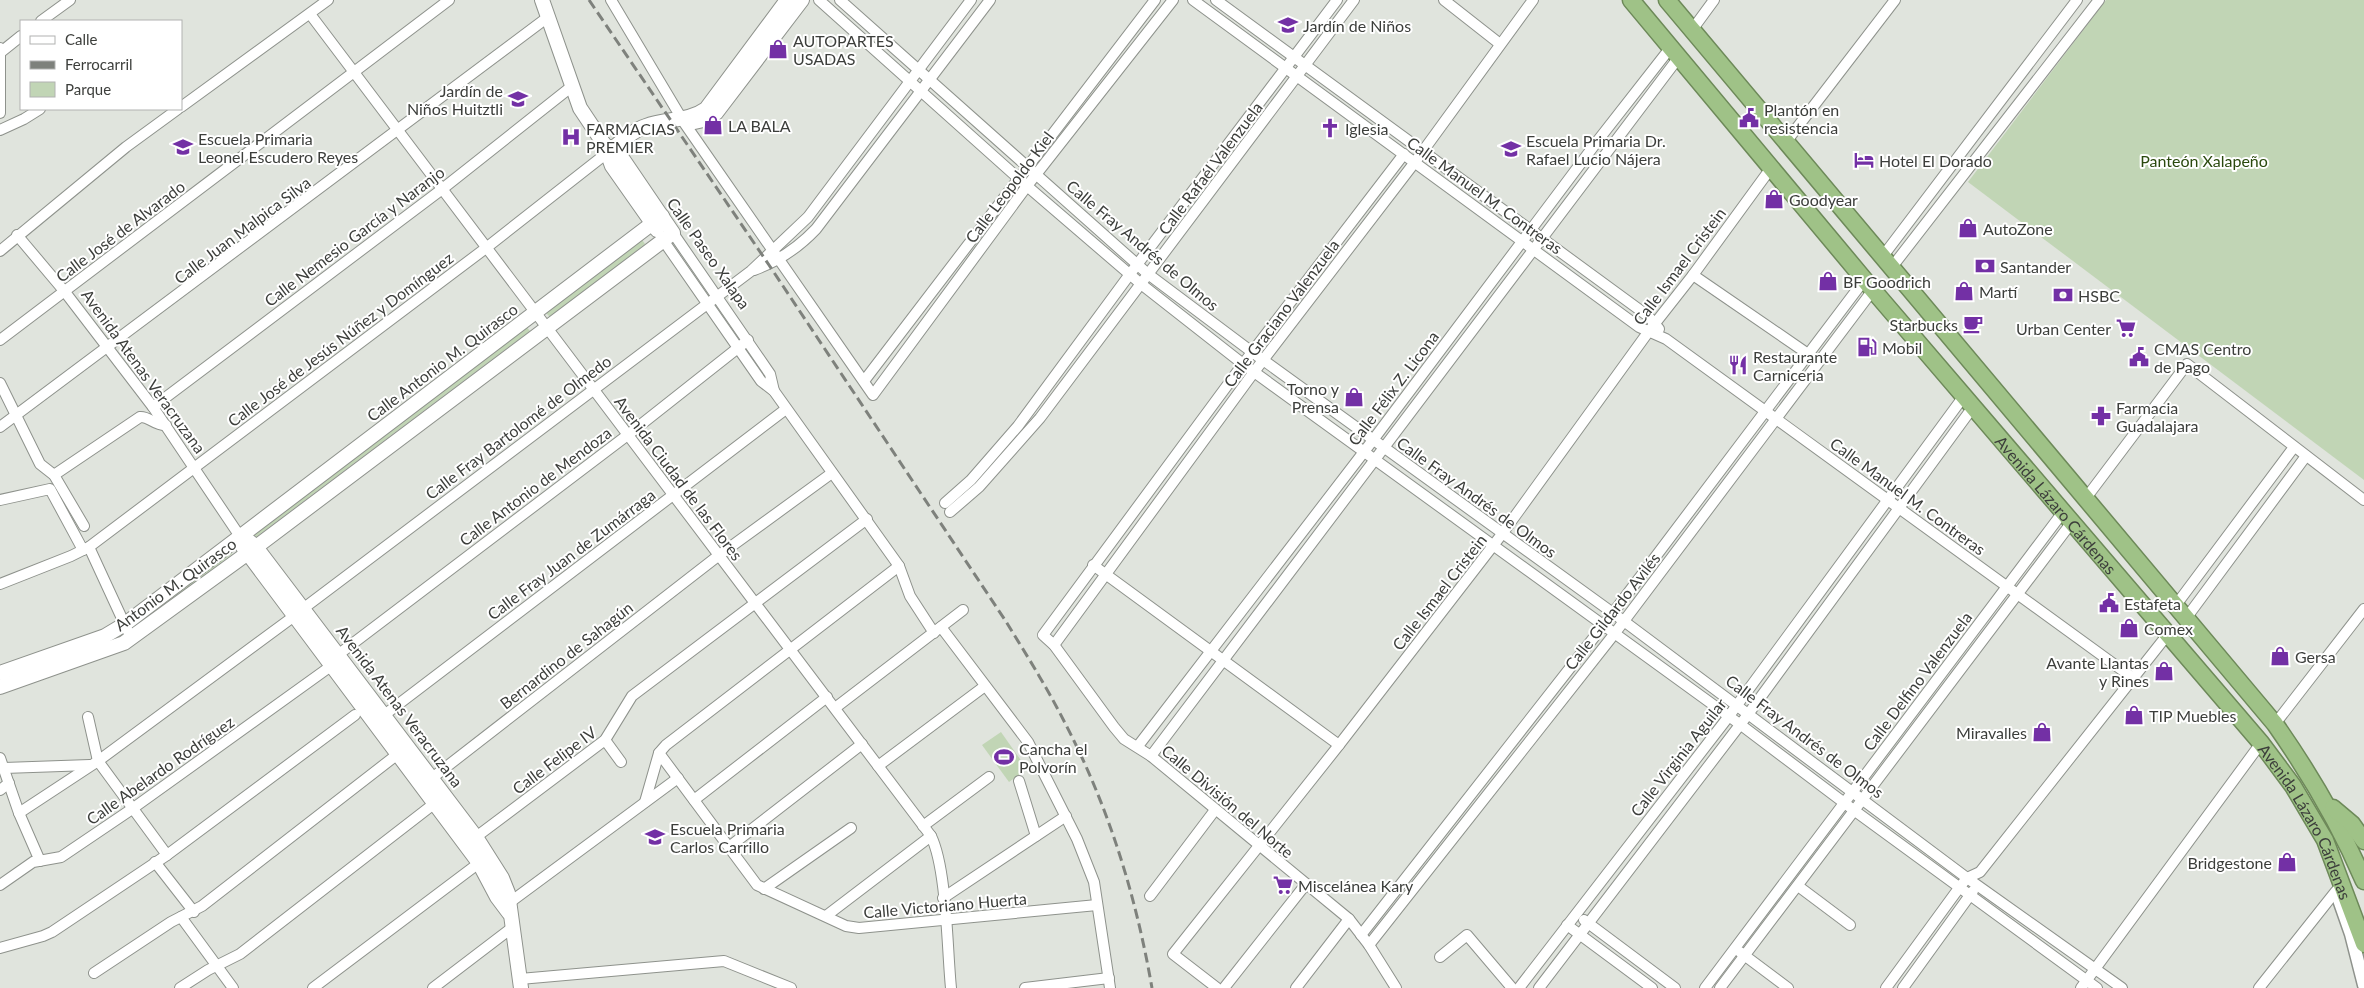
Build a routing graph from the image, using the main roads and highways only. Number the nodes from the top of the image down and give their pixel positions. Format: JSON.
{"nodes":[{"id":1,"x":542,"y":0,"type":"edge"},
{"id":2,"x":787,"y":0,"type":"edge"},
{"id":3,"x":802,"y":0,"type":"edge"},
{"id":4,"x":1631,"y":0,"type":"edge"},
{"id":5,"x":1641,"y":0,"type":"edge"},
{"id":6,"x":1657,"y":0,"type":"edge"},
{"id":7,"x":1667,"y":0,"type":"edge"},
{"id":8,"x":1734,"y":103,"type":"junction"},
{"id":9,"x":1768,"y":120,"type":"junction"},
{"id":10,"x":684,"y":121,"type":"junction"},
{"id":11,"x":1746,"y":137,"type":"junction"},
{"id":12,"x":608,"y":149,"type":"junction"},
{"id":13,"x":657,"y":220,"type":"junction"},
{"id":14,"x":239,"y":535,"type":"junction"},
{"id":15,"x":251,"y":550,"type":"junction"},
{"id":16,"x":0,"y":673,"type":"edge"},
{"id":17,"x":0,"y":687,"type":"edge"},
{"id":18,"x":403,"y":750,"type":"junction"},
{"id":19,"x":2326,"y":802,"type":"junction"},
{"id":20,"x":2364,"y":840,"type":"edge"},
{"id":21,"x":2364,"y":881,"type":"edge"},
{"id":22,"x":510,"y":913,"type":"junction"},
{"id":23,"x":2364,"y":944,"type":"edge"},
{"id":24,"x":520,"y":984,"type":"edge"}],
"edges":[{"from":1,"to":12,"type":"main road","name":"Calle Paseo Xalapa"},
{"from":2,"to":10,"type":"main road"},
{"from":3,"to":10,"type":"main road"},
{"from":4,"to":11,"type":"highway","name":"Avenida Lázaro Cárdenas"},
{"from":5,"to":8,"type":"highway","name":"Avenida Lázaro Cárdenas"},
{"from":6,"to":8,"type":"highway","name":"Avenida Lázaro Cárdenas"},
{"from":7,"to":9,"type":"highway","name":"Avenida Lázaro Cárdenas"},
{"from":8,"to":9,"type":"highway","name":"Avenida Lázaro Cárdenas"},
{"from":8,"to":11,"type":"highway","name":"Avenida Lázaro Cárdenas"},
{"from":9,"to":19,"type":"highway","name":"Avenida Lázaro Cárdenas"},
{"from":10,"to":12,"type":"main road"},
{"from":11,"to":23,"type":"highway","name":"Avenida Lázaro Cárdenas"},
{"from":12,"to":13,"type":"main road","name":"Calle Paseo Xalapa"},
{"from":13,"to":14,"type":"main road","name":"Calle Antonio M. Quirasco"},
{"from":13,"to":15,"type":"main road","name":"Calle Paseo Xalapa"},
{"from":14,"to":15,"type":"main road","name":"Avenida Atenas Veracruzana"},
{"from":14,"to":16,"type":"main road","name":"Antonio M. Quirasco"},
{"from":15,"to":17,"type":"main road","name":"Antonio M. Quirasco"},
{"from":15,"to":18,"type":"main road","name":"Avenida Atenas Veracruzana"},
{"from":18,"to":22,"type":"main road","name":"Avenida Atenas Veracruzana"},
{"from":18,"to":22,"type":"main road","name":"Avenida Atenas Veracruzana"},
{"from":19,"to":20,"type":"highway"},
{"from":19,"to":21,"type":"highway","name":"Avenida Lázaro Cárdenas"},
{"from":22,"to":24,"type":"main road","name":"Avenida Atenas Veracruzana"}]}
